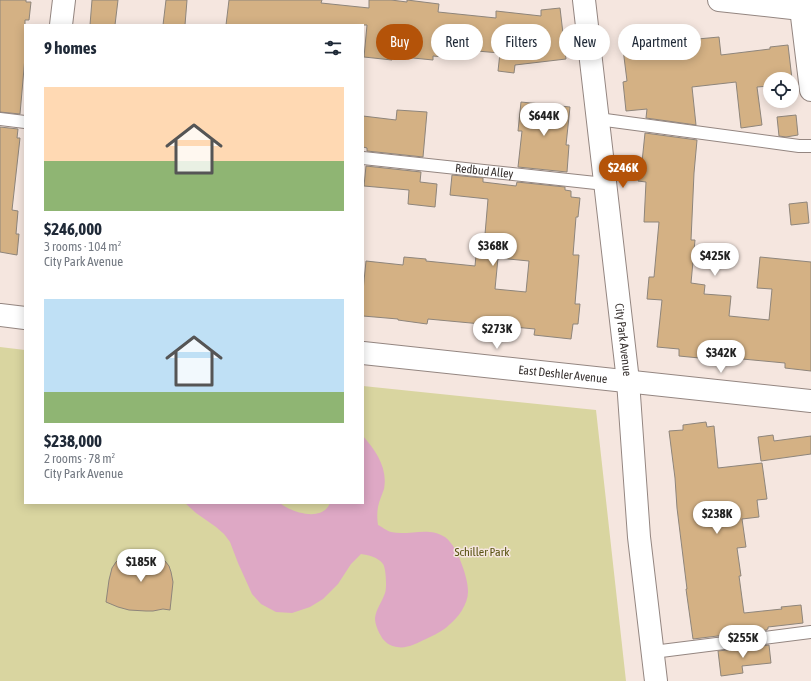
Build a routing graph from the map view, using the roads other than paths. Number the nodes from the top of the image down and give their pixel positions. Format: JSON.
{"nodes":[{"id":1,"x":64,"y":0,"type":"edge"},
{"id":2,"x":584,"y":0,"type":"edge"},
{"id":3,"x":719,"y":0,"type":"edge"},
{"id":4,"x":804,"y":6,"type":"edge"},
{"id":5,"x":61,"y":24,"type":"edge"},
{"id":6,"x":811,"y":90,"type":"edge"},
{"id":7,"x":0,"y":119,"type":"edge"},
{"id":8,"x":598,"y":119,"type":"junction"},
{"id":9,"x":24,"y":122,"type":"edge"},
{"id":10,"x":811,"y":146,"type":"edge"},
{"id":11,"x":364,"y":158,"type":"edge"},
{"id":12,"x":605,"y":184,"type":"junction"},
{"id":13,"x":0,"y":315,"type":"edge"},
{"id":14,"x":24,"y":318,"type":"edge"},
{"id":15,"x":364,"y":353,"type":"edge"},
{"id":16,"x":628,"y":381,"type":"junction"},
{"id":17,"x":811,"y":400,"type":"edge"},
{"id":18,"x":811,"y":632,"type":"edge"},
{"id":19,"x":652,"y":652,"type":"junction"},
{"id":20,"x":656,"y":681,"type":"edge"}],
"edges":[{"from":1,"to":5,"type":"street"},
{"from":2,"to":8,"type":"street","name":"City Park Avenue"},
{"from":3,"to":4,"type":"street"},
{"from":4,"to":6,"type":"street"},
{"from":7,"to":9,"type":"lane"},
{"from":8,"to":10,"type":"lane"},
{"from":8,"to":12,"type":"street","name":"City Park Avenue"},
{"from":11,"to":12,"type":"lane","name":"Redbud Alley"},
{"from":12,"to":16,"type":"street","name":"City Park Avenue"},
{"from":13,"to":14,"type":"street"},
{"from":15,"to":16,"type":"street","name":"East Deshler Avenue"},
{"from":16,"to":17,"type":"street","name":"East Deshler Avenue"},
{"from":16,"to":19,"type":"street","name":"City Park Avenue"},
{"from":18,"to":19,"type":"lane"},
{"from":19,"to":20,"type":"street","name":"City Park Avenue"}]}
